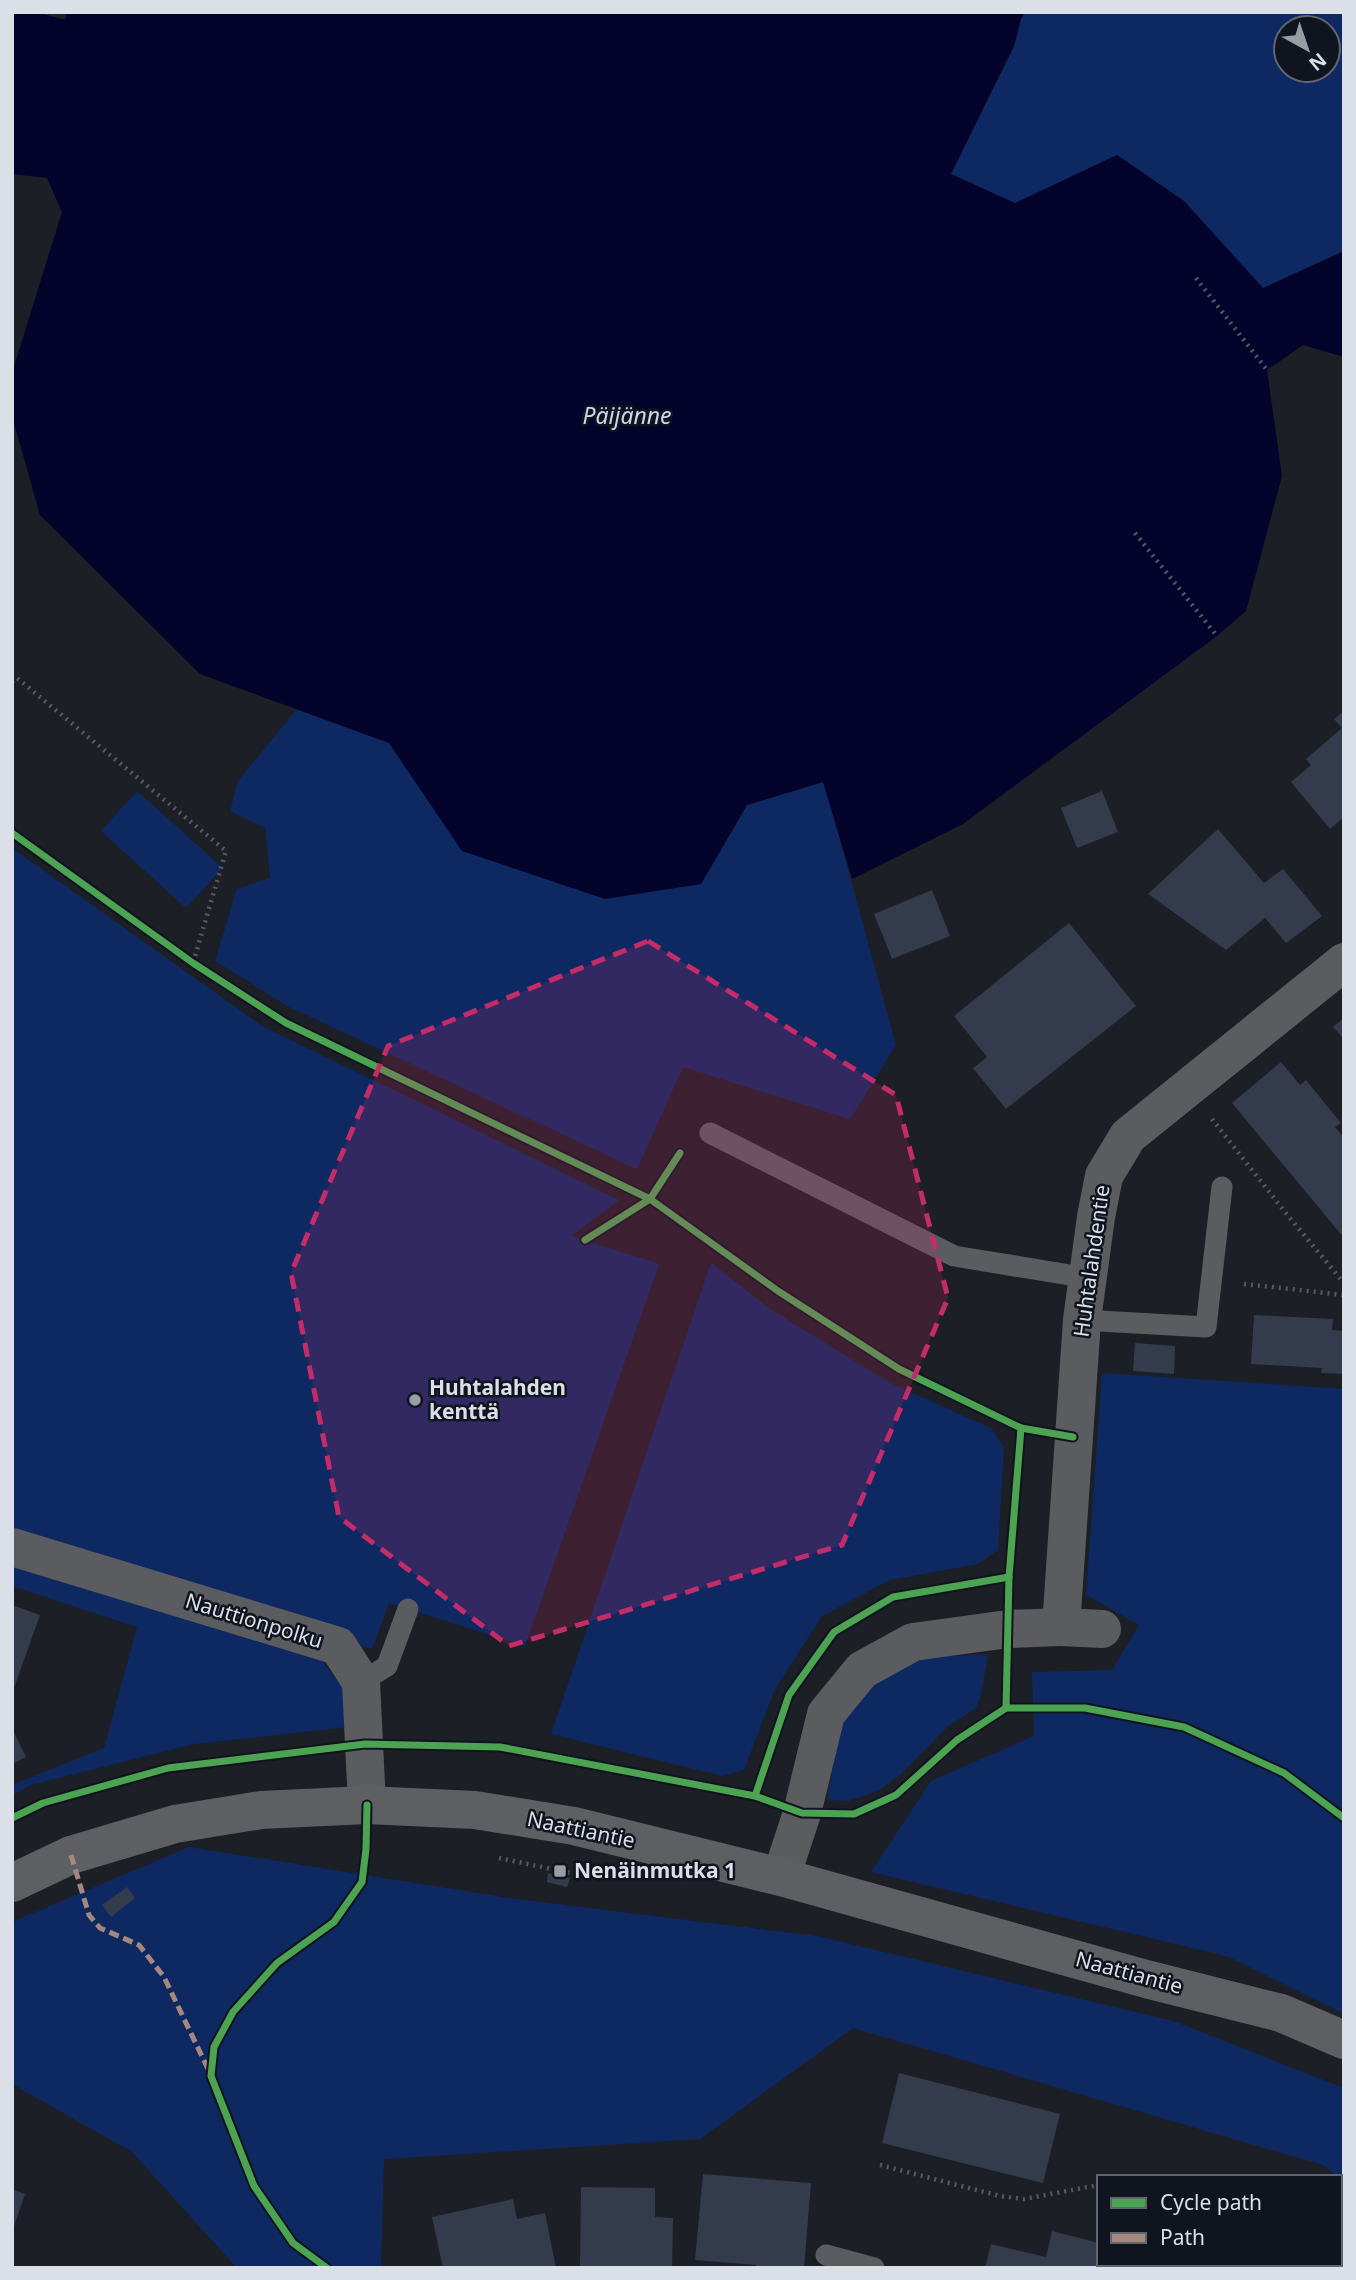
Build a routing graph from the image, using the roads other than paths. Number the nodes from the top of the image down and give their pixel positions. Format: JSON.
{"nodes":[{"id":1,"x":1344,"y":962,"type":"edge"},
{"id":2,"x":710,"y":1133,"type":"dead end"},
{"id":3,"x":1222,"y":1187,"type":"dead end"},
{"id":4,"x":1088,"y":1278,"type":"junction"},
{"id":5,"x":1082,"y":1320,"type":"junction"},
{"id":6,"x":12,"y":1547,"type":"edge"},
{"id":7,"x":408,"y":1609,"type":"dead end"},
{"id":8,"x":1061,"y":1627,"type":"junction"},
{"id":9,"x":1102,"y":1629,"type":"dead end"},
{"id":10,"x":360,"y":1682,"type":"junction"},
{"id":11,"x":367,"y":1805,"type":"junction"},
{"id":12,"x":781,"y":1877,"type":"junction"},
{"id":13,"x":12,"y":1883,"type":"edge"},
{"id":14,"x":1344,"y":2040,"type":"edge"},
{"id":15,"x":826,"y":2255,"type":"dead end"},
{"id":16,"x":874,"y":2268,"type":"edge"}],
"edges":[{"from":1,"to":4,"type":"street","name":"Huhtalahdentie"},
{"from":2,"to":4,"type":"lane"},
{"from":3,"to":5,"type":"lane"},
{"from":4,"to":5,"type":"street","name":"Huhtalahdentie"},
{"from":5,"to":8,"type":"street","name":"Huhtalahdentie"},
{"from":6,"to":10,"type":"street","name":"Nauttionpolku"},
{"from":7,"to":10,"type":"lane"},
{"from":8,"to":9,"type":"street"},
{"from":8,"to":12,"type":"street"},
{"from":10,"to":11,"type":"street","name":"Nauttionpolku"},
{"from":11,"to":12,"type":"street","name":"Naattiantie"},
{"from":11,"to":13,"type":"street","name":"Naattiantie"},
{"from":12,"to":14,"type":"street","name":"Naattiantie"},
{"from":15,"to":16,"type":"lane"}]}
